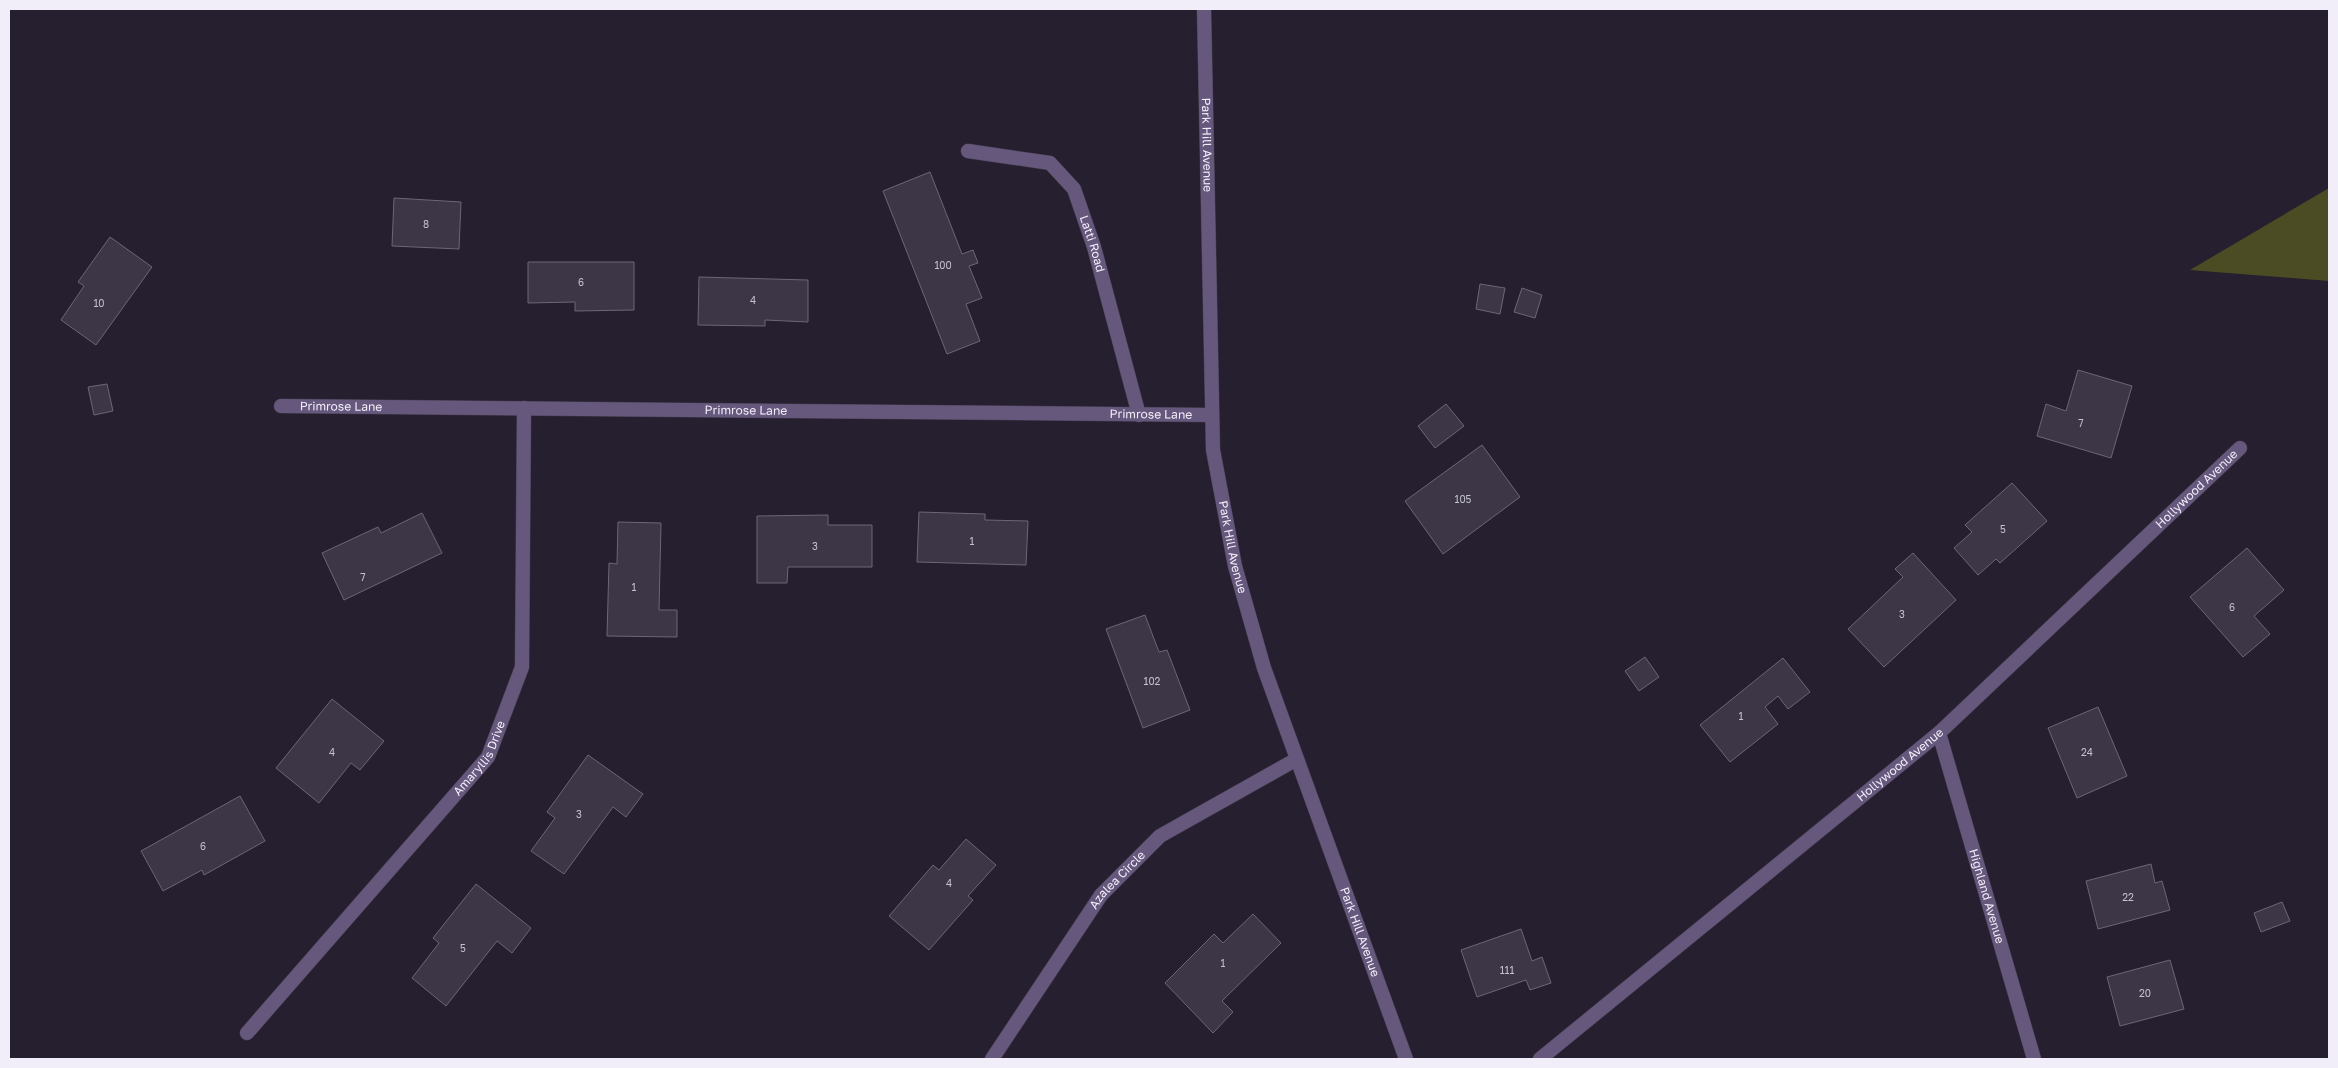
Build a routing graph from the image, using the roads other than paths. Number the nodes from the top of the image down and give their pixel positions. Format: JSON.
{"nodes":[{"id":1,"x":1204,"y":9,"type":"edge"},
{"id":2,"x":968,"y":152,"type":"dead end"},
{"id":3,"x":280,"y":406,"type":"dead end"},
{"id":4,"x":524,"y":408,"type":"junction"},
{"id":5,"x":1139,"y":415,"type":"junction"},
{"id":6,"x":1212,"y":415,"type":"junction"},
{"id":7,"x":2240,"y":448,"type":"dead end"},
{"id":8,"x":1939,"y":733,"type":"junction"},
{"id":9,"x":1297,"y":759,"type":"junction"},
{"id":10,"x":247,"y":1033,"type":"dead end"},
{"id":11,"x":992,"y":1059,"type":"edge"},
{"id":12,"x":1406,"y":1059,"type":"edge"},
{"id":13,"x":1540,"y":1059,"type":"edge"},
{"id":14,"x":2034,"y":1059,"type":"edge"}],
"edges":[{"from":1,"to":6,"type":"street","name":"Park Hill Avenue"},
{"from":2,"to":5,"type":"street","name":"Latti Road"},
{"from":3,"to":4,"type":"street","name":"Primrose Lane"},
{"from":4,"to":5,"type":"street","name":"Primrose Lane"},
{"from":4,"to":10,"type":"street","name":"Amaryllis Drive"},
{"from":5,"to":6,"type":"street","name":"Primrose Lane"},
{"from":6,"to":9,"type":"street","name":"Park Hill Avenue"},
{"from":7,"to":8,"type":"street","name":"Hollywood Avenue"},
{"from":8,"to":13,"type":"street","name":"Hollywood Avenue"},
{"from":8,"to":14,"type":"street","name":"Highland Avenue"},
{"from":9,"to":11,"type":"street","name":"Azalea Circle"},
{"from":9,"to":12,"type":"street","name":"Park Hill Avenue"}]}
